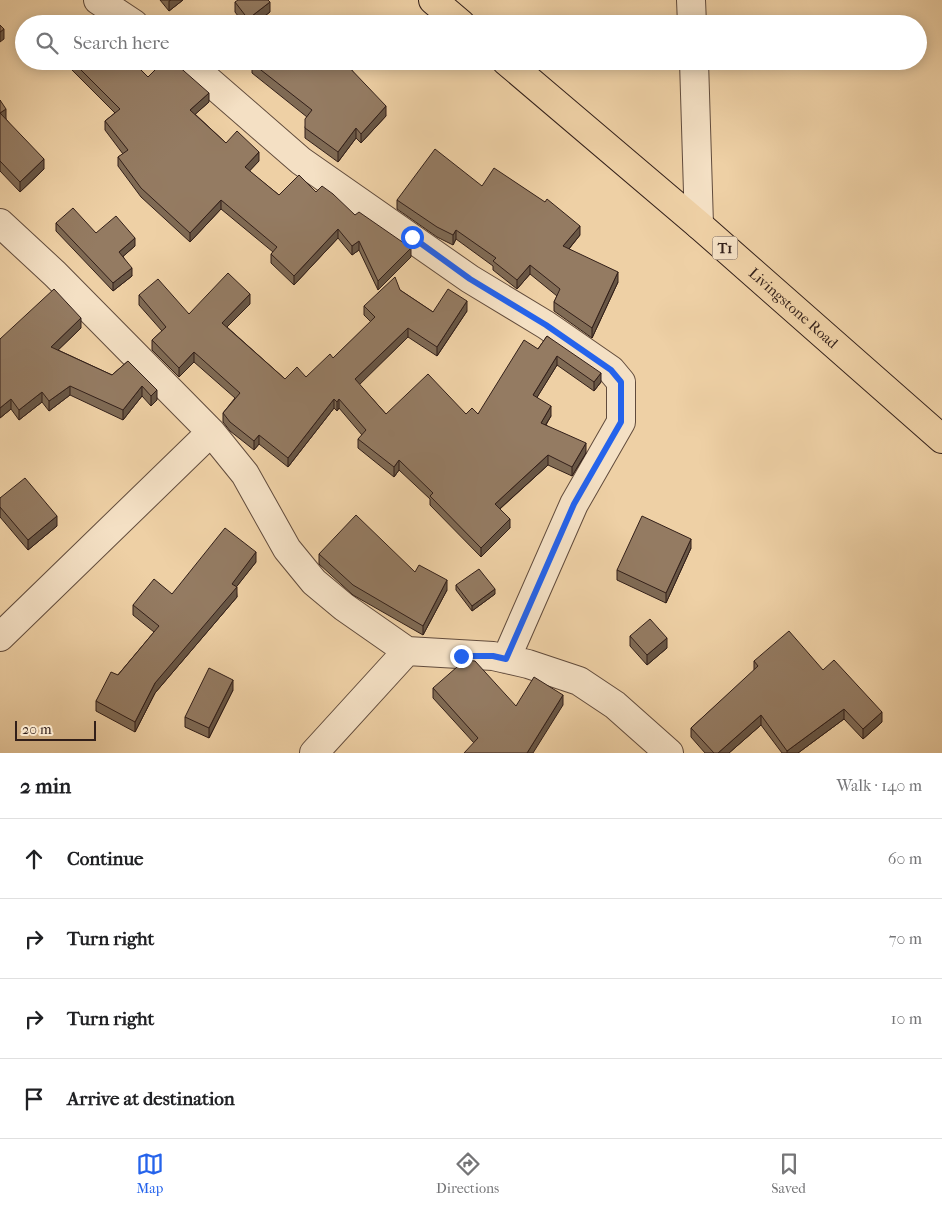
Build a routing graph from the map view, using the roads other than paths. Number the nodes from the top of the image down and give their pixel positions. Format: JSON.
{"nodes":[{"id":1,"x":98,"y":0,"type":"edge"},
{"id":2,"x":433,"y":0,"type":"edge"},
{"id":3,"x":691,"y":0,"type":"edge"},
{"id":4,"x":120,"y":15,"type":"edge"},
{"id":5,"x":450,"y":15,"type":"edge"},
{"id":6,"x":692,"y":15,"type":"edge"},
{"id":7,"x":196,"y":70,"type":"edge"},
{"id":8,"x":517,"y":70,"type":"edge"},
{"id":9,"x":694,"y":70,"type":"edge"},
{"id":10,"x":0,"y":223,"type":"edge"},
{"id":11,"x":700,"y":225,"type":"junction"},
{"id":12,"x":211,"y":432,"type":"junction"},
{"id":13,"x":942,"y":439,"type":"edge"},
{"id":14,"x":0,"y":637,"type":"edge"},
{"id":15,"x":407,"y":651,"type":"junction"},
{"id":16,"x":506,"y":659,"type":"junction"},
{"id":17,"x":314,"y":753,"type":"edge"},
{"id":18,"x":669,"y":753,"type":"edge"}],
"edges":[{"from":1,"to":4,"type":"street"},
{"from":2,"to":5,"type":"highway"},
{"from":3,"to":6,"type":"street"},
{"from":7,"to":16,"type":"street"},
{"from":8,"to":11,"type":"highway","name":"Livingstone Road","number":"T1"},
{"from":9,"to":11,"type":"street"},
{"from":10,"to":12,"type":"street"},
{"from":11,"to":13,"type":"highway","name":"Livingstone Road","number":"T1"},
{"from":12,"to":14,"type":"street"},
{"from":12,"to":15,"type":"street"},
{"from":15,"to":16,"type":"street"},
{"from":15,"to":17,"type":"street"},
{"from":16,"to":18,"type":"street"}]}
